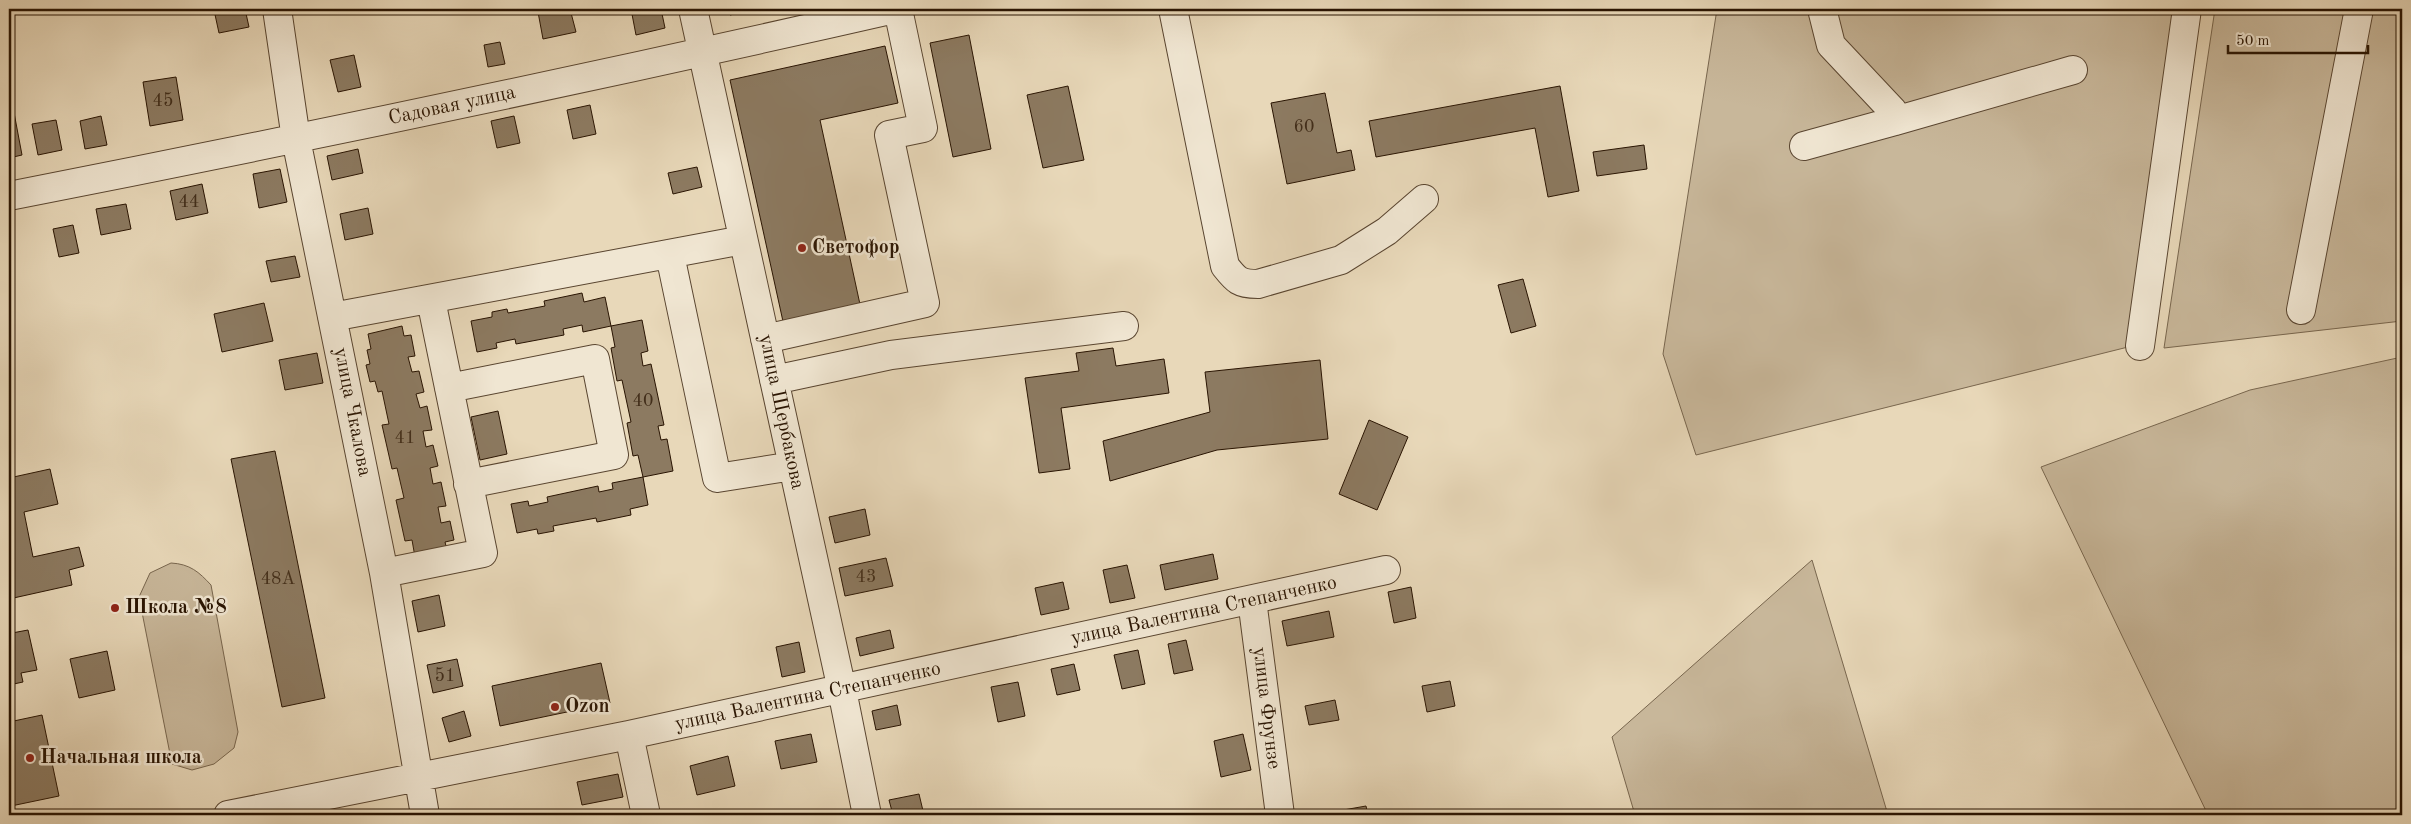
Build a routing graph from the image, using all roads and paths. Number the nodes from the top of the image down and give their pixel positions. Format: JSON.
{"nodes":[{"id":1,"x":277,"y":9,"type":"edge"},
{"id":2,"x":694,"y":9,"type":"edge"},
{"id":3,"x":896,"y":9,"type":"edge"},
{"id":4,"x":1173,"y":9,"type":"edge"},
{"id":5,"x":1822,"y":9,"type":"edge"},
{"id":6,"x":2187,"y":9,"type":"edge"},
{"id":7,"x":2359,"y":9,"type":"edge"},
{"id":8,"x":702,"y":52,"type":"junction"},
{"id":9,"x":2073,"y":70,"type":"dead end"},
{"id":10,"x":1895,"y":121,"type":"junction"},
{"id":11,"x":296,"y":139,"type":"junction"},
{"id":12,"x":1804,"y":146,"type":"dead end"},
{"id":13,"x":9,"y":196,"type":"edge"},
{"id":14,"x":1424,"y":199,"type":"dead end"},
{"id":15,"x":743,"y":240,"type":"junction"},
{"id":16,"x":670,"y":255,"type":"junction"},
{"id":17,"x":431,"y":300,"type":"junction"},
{"id":18,"x":2302,"y":310,"type":"dead end"},
{"id":19,"x":332,"y":317,"type":"junction"},
{"id":20,"x":1124,"y":326,"type":"dead end"},
{"id":21,"x":765,"y":340,"type":"junction"},
{"id":22,"x":2140,"y":346,"type":"dead end"},
{"id":23,"x":774,"y":380,"type":"junction"},
{"id":24,"x":449,"y":388,"type":"junction"},
{"id":25,"x":793,"y":466,"type":"junction"},
{"id":26,"x":468,"y":484,"type":"junction"},
{"id":27,"x":1386,"y":570,"type":"dead end"},
{"id":28,"x":384,"y":573,"type":"junction"},
{"id":29,"x":1252,"y":600,"type":"junction"},
{"id":30,"x":842,"y":690,"type":"junction"},
{"id":31,"x":629,"y":735,"type":"junction"},
{"id":32,"x":419,"y":778,"type":"junction"},
{"id":33,"x":228,"y":815,"type":"edge"},
{"id":34,"x":425,"y":815,"type":"edge"},
{"id":35,"x":646,"y":815,"type":"edge"},
{"id":36,"x":866,"y":815,"type":"edge"},
{"id":37,"x":1280,"y":815,"type":"edge"}],
"edges":[{"from":1,"to":11,"type":"street","name":"улица Чкалова"},
{"from":2,"to":8,"type":"street","name":"улица Щербакова"},
{"from":3,"to":8,"type":"street","name":"Садовая улица"},
{"from":3,"to":21,"type":"street"},
{"from":4,"to":14,"type":"street"},
{"from":5,"to":10,"type":"street"},
{"from":6,"to":22,"type":"street"},
{"from":7,"to":18,"type":"street"},
{"from":8,"to":11,"type":"street","name":"Садовая улица"},
{"from":8,"to":15,"type":"street","name":"улица Щербакова"},
{"from":9,"to":10,"type":"street"},
{"from":10,"to":12,"type":"street"},
{"from":11,"to":13,"type":"street","name":"Садовая улица"},
{"from":11,"to":19,"type":"street","name":"улица Чкалова"},
{"from":15,"to":16,"type":"street"},
{"from":15,"to":21,"type":"street","name":"улица Щербакова"},
{"from":16,"to":17,"type":"street"},
{"from":16,"to":25,"type":"street"},
{"from":17,"to":19,"type":"street"},
{"from":17,"to":24,"type":"street"},
{"from":19,"to":28,"type":"street","name":"улица Чкалова"},
{"from":20,"to":23,"type":"street"},
{"from":21,"to":23,"type":"street","name":"улица Щербакова"},
{"from":23,"to":25,"type":"street","name":"улица Щербакова"},
{"from":24,"to":26,"type":"street"},
{"from":24,"to":26,"type":"street"},
{"from":25,"to":30,"type":"street","name":"улица Щербакова"},
{"from":26,"to":28,"type":"street"},
{"from":27,"to":29,"type":"street","name":"улица Валентина Степанченко"},
{"from":28,"to":32,"type":"street","name":"улица Чкалова"},
{"from":29,"to":30,"type":"street","name":"улица Валентина Степанченко"},
{"from":29,"to":37,"type":"street","name":"улица Фрунзе"},
{"from":30,"to":31,"type":"street","name":"улица Валентина Степанченко"},
{"from":30,"to":36,"type":"street","name":"улица Щербакова"},
{"from":31,"to":32,"type":"street","name":"улица Валентина Степанченко"},
{"from":31,"to":35,"type":"street"},
{"from":32,"to":33,"type":"street","name":"улица Валентина Степанченко"},
{"from":32,"to":34,"type":"street","name":"улица Чкалова"}]}
